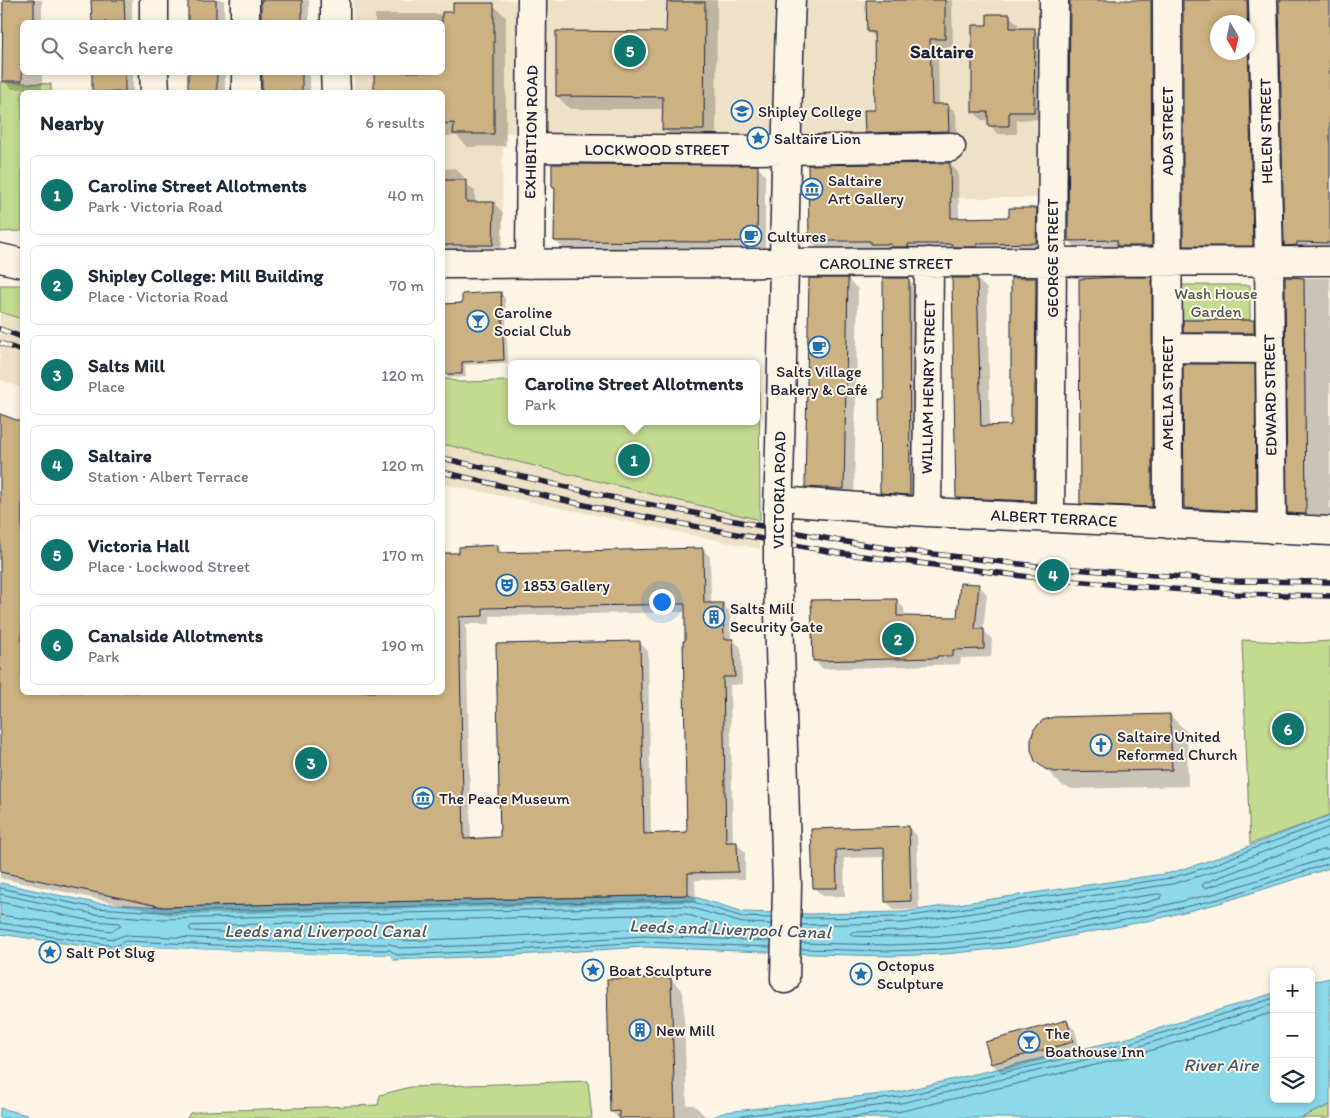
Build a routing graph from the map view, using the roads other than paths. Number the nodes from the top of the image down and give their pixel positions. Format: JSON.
{"nodes":[{"id":1,"x":154,"y":0,"type":"edge"},
{"id":2,"x":245,"y":0,"type":"edge"},
{"id":3,"x":335,"y":0,"type":"edge"},
{"id":4,"x":532,"y":0,"type":"edge"},
{"id":5,"x":791,"y":0,"type":"edge"},
{"id":6,"x":1054,"y":0,"type":"edge"},
{"id":7,"x":1167,"y":0,"type":"edge"},
{"id":8,"x":1263,"y":0,"type":"edge"},
{"id":9,"x":154,"y":20,"type":"edge"},
{"id":10,"x":245,"y":20,"type":"edge"},
{"id":11,"x":335,"y":20,"type":"edge"},
{"id":12,"x":154,"y":75,"type":"edge"},
{"id":13,"x":246,"y":75,"type":"edge"},
{"id":14,"x":335,"y":75,"type":"edge"},
{"id":15,"x":154,"y":90,"type":"edge"},
{"id":16,"x":246,"y":90,"type":"edge"},
{"id":17,"x":336,"y":90,"type":"edge"},
{"id":18,"x":951,"y":146,"type":"dead end"},
{"id":19,"x":530,"y":148,"type":"junction"},
{"id":20,"x":785,"y":150,"type":"junction"},
{"id":21,"x":0,"y":258,"type":"edge"},
{"id":22,"x":1269,"y":261,"type":"junction"},
{"id":23,"x":1330,"y":261,"type":"edge"},
{"id":24,"x":929,"y":262,"type":"junction"},
{"id":25,"x":1051,"y":262,"type":"junction"},
{"id":26,"x":1167,"y":262,"type":"junction"},
{"id":27,"x":20,"y":263,"type":"edge"},
{"id":28,"x":784,"y":263,"type":"junction"},
{"id":29,"x":445,"y":264,"type":"edge"},
{"id":30,"x":530,"y":264,"type":"junction"},
{"id":31,"x":1167,"y":348,"type":"junction"},
{"id":32,"x":1270,"y":349,"type":"junction"},
{"id":33,"x":778,"y":506,"type":"junction"},
{"id":34,"x":927,"y":512,"type":"junction"},
{"id":35,"x":1050,"y":517,"type":"junction"},
{"id":36,"x":1168,"y":524,"type":"junction"},
{"id":37,"x":1272,"y":529,"type":"junction"},
{"id":38,"x":1330,"y":531,"type":"edge"},
{"id":39,"x":785,"y":974,"type":"dead end"}],
"edges":[{"from":1,"to":9,"type":"street"},
{"from":2,"to":10,"type":"street"},
{"from":3,"to":11,"type":"street"},
{"from":4,"to":19,"type":"street","name":"EXHIBITION ROAD"},
{"from":5,"to":20,"type":"street","name":"VICTORIA ROAD"},
{"from":6,"to":25,"type":"street","name":"GEORGE STREET"},
{"from":7,"to":26,"type":"street","name":"ADA STREET"},
{"from":8,"to":22,"type":"street","name":"HELEN STREET"},
{"from":12,"to":15,"type":"street"},
{"from":13,"to":16,"type":"street"},
{"from":14,"to":17,"type":"street"},
{"from":18,"to":20,"type":"street","name":"LOCKWOOD STREET"},
{"from":19,"to":20,"type":"street","name":"LOCKWOOD STREET"},
{"from":19,"to":30,"type":"street","name":"EXHIBITION ROAD"},
{"from":20,"to":28,"type":"street","name":"VICTORIA ROAD"},
{"from":21,"to":27,"type":"street"},
{"from":22,"to":23,"type":"street","name":"CAROLINE STREET"},
{"from":22,"to":26,"type":"street","name":"CAROLINE STREET"},
{"from":22,"to":32,"type":"street","name":"EDWARD STREET"},
{"from":24,"to":25,"type":"street","name":"CAROLINE STREET"},
{"from":24,"to":28,"type":"street","name":"CAROLINE STREET"},
{"from":24,"to":34,"type":"street","name":"WILLIAM HENRY STREET"},
{"from":25,"to":26,"type":"street","name":"CAROLINE STREET"},
{"from":25,"to":35,"type":"street","name":"GEORGE STREET"},
{"from":26,"to":31,"type":"street","name":"AMELIA STREET"},
{"from":28,"to":30,"type":"street","name":"CAROLINE STREET"},
{"from":28,"to":33,"type":"street","name":"VICTORIA ROAD"},
{"from":29,"to":30,"type":"street","name":"CAROLINE STREET"},
{"from":31,"to":32,"type":"street"},
{"from":31,"to":36,"type":"street","name":"AMELIA STREET"},
{"from":32,"to":37,"type":"street","name":"EDWARD STREET"},
{"from":33,"to":34,"type":"street","name":"ALBERT TERRACE"},
{"from":33,"to":39,"type":"street","name":"VICTORIA ROAD","bridge":true},
{"from":34,"to":35,"type":"street","name":"ALBERT TERRACE"},
{"from":35,"to":36,"type":"street","name":"ALBERT TERRACE"},
{"from":36,"to":37,"type":"street","name":"ALBERT TERRACE"},
{"from":37,"to":38,"type":"street","name":"ALBERT TERRACE"}]}
